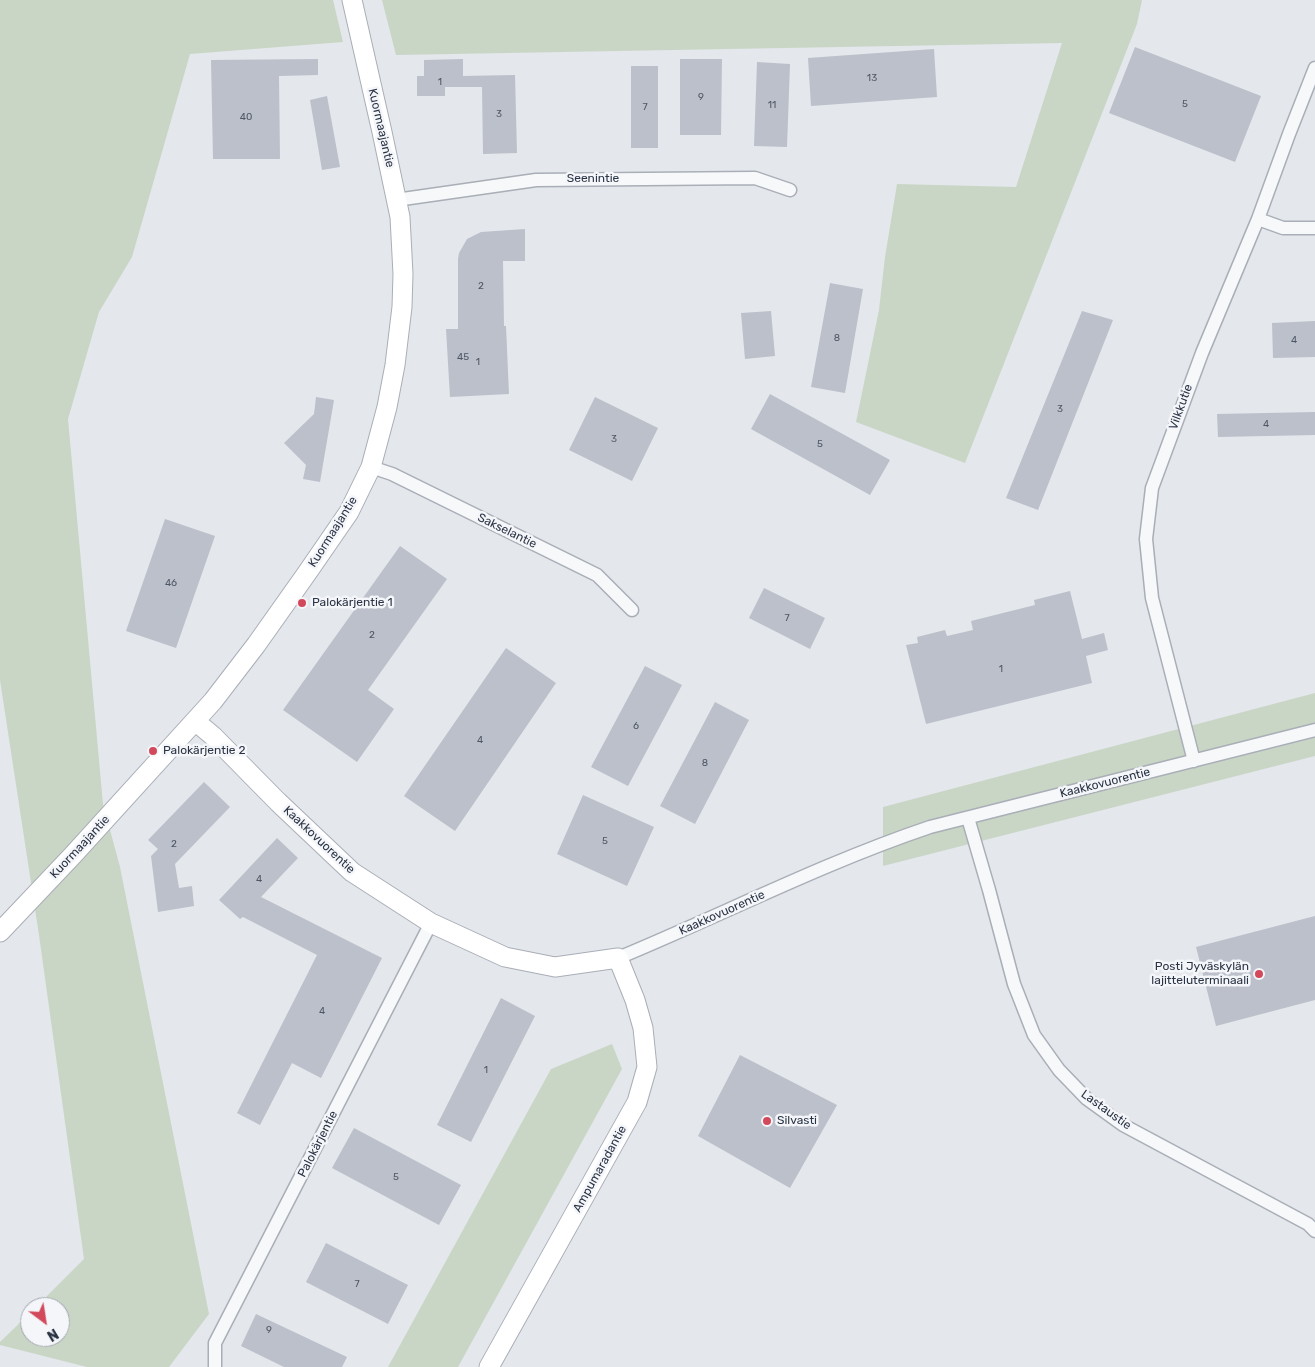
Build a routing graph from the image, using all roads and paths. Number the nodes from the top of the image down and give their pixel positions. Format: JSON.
{"nodes":[{"id":1,"x":352,"y":0,"type":"edge"},
{"id":2,"x":1315,"y":68,"type":"edge"},
{"id":3,"x":790,"y":190,"type":"dead end"},
{"id":4,"x":396,"y":200,"type":"junction"},
{"id":5,"x":1258,"y":219,"type":"junction"},
{"id":6,"x":1315,"y":228,"type":"edge"},
{"id":7,"x":371,"y":467,"type":"junction"},
{"id":8,"x":632,"y":610,"type":"dead end"},
{"id":9,"x":195,"y":721,"type":"junction"},
{"id":10,"x":1315,"y":730,"type":"edge"},
{"id":11,"x":1194,"y":761,"type":"junction"},
{"id":12,"x":968,"y":818,"type":"junction"},
{"id":13,"x":431,"y":923,"type":"junction"},
{"id":14,"x":0,"y":932,"type":"edge"},
{"id":15,"x":618,"y":958,"type":"junction"},
{"id":16,"x":1315,"y":1231,"type":"edge"},
{"id":17,"x":215,"y":1367,"type":"edge"},
{"id":18,"x":489,"y":1367,"type":"edge"}],
"edges":[{"from":1,"to":4,"type":"street","name":"Kuormaajantie"},
{"from":2,"to":5,"type":"street","name":"Vilkkutie"},
{"from":3,"to":4,"type":"street","name":"Seenintie"},
{"from":4,"to":7,"type":"street","name":"Kuormaajantie"},
{"from":5,"to":6,"type":"street"},
{"from":5,"to":11,"type":"street","name":"Vilkkutie"},
{"from":7,"to":8,"type":"street","name":"Sakselantie"},
{"from":7,"to":9,"type":"street","name":"Kuormaajantie"},
{"from":9,"to":13,"type":"street","name":"Kaakkovuorentie"},
{"from":9,"to":14,"type":"street","name":"Kuormaajantie"},
{"from":10,"to":11,"type":"street","name":"Kaakkovuorentie"},
{"from":11,"to":12,"type":"street","name":"Kaakkovuorentie"},
{"from":12,"to":15,"type":"street","name":"Kaakkovuorentie"},
{"from":12,"to":16,"type":"street","name":"Lastaustie"},
{"from":13,"to":15,"type":"street","name":"Kaakkovuorentie"},
{"from":13,"to":17,"type":"street","name":"Palokärjentie"},
{"from":15,"to":18,"type":"street","name":"Ampumaradantie"}]}
